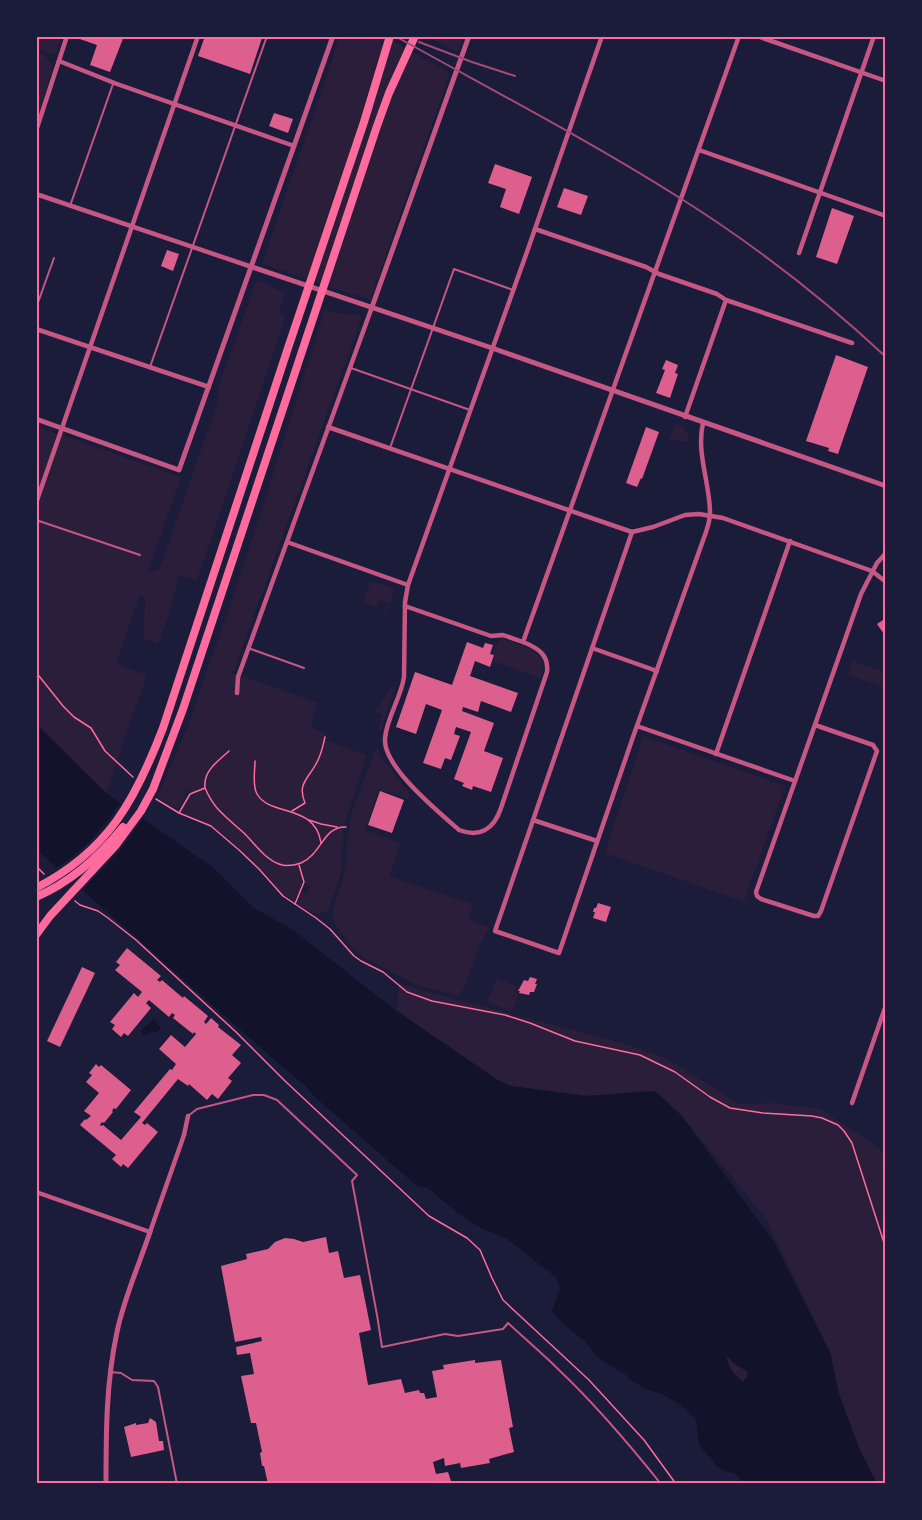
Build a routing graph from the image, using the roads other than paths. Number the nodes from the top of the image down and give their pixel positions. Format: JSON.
{"nodes":[{"id":1,"x":67,"y":36,"type":"edge"},
{"id":2,"x":198,"y":36,"type":"edge"},
{"id":3,"x":267,"y":36,"type":"edge"},
{"id":4,"x":333,"y":36,"type":"edge"},
{"id":5,"x":390,"y":36,"type":"edge"},
{"id":6,"x":415,"y":36,"type":"edge"},
{"id":7,"x":469,"y":36,"type":"edge"},
{"id":8,"x":603,"y":36,"type":"edge"},
{"id":9,"x":739,"y":36,"type":"edge"},
{"id":10,"x":757,"y":36,"type":"edge"},
{"id":11,"x":874,"y":36,"type":"edge"},
{"id":12,"x":59,"y":61,"type":"junction"},
{"id":13,"x":861,"y":73,"type":"junction"},
{"id":14,"x":886,"y":81,"type":"edge"},
{"id":15,"x":113,"y":83,"type":"junction"},
{"id":16,"x":174,"y":104,"type":"junction"},
{"id":17,"x":235,"y":125,"type":"junction"},
{"id":18,"x":36,"y":131,"type":"edge"},
{"id":19,"x":294,"y":146,"type":"junction"},
{"id":20,"x":699,"y":150,"type":"junction"},
{"id":21,"x":819,"y":193,"type":"junction"},
{"id":22,"x":36,"y":194,"type":"edge"},
{"id":23,"x":70,"y":206,"type":"junction"},
{"id":24,"x":886,"y":216,"type":"edge"},
{"id":25,"x":132,"y":226,"type":"junction"},
{"id":26,"x":535,"y":229,"type":"junction"},
{"id":27,"x":193,"y":247,"type":"junction"},
{"id":28,"x":799,"y":253,"type":"dead end"},
{"id":29,"x":54,"y":258,"type":"dead end"},
{"id":30,"x":252,"y":267,"type":"junction"},
{"id":31,"x":655,"y":272,"type":"junction"},
{"id":32,"x":513,"y":290,"type":"junction"},
{"id":33,"x":726,"y":300,"type":"junction"},
{"id":34,"x":372,"y":307,"type":"junction"},
{"id":35,"x":36,"y":308,"type":"edge"},
{"id":36,"x":432,"y":328,"type":"junction"},
{"id":37,"x":36,"y":329,"type":"edge"},
{"id":38,"x":852,"y":343,"type":"dead end"},
{"id":39,"x":89,"y":347,"type":"junction"},
{"id":40,"x":492,"y":348,"type":"junction"},
{"id":41,"x":150,"y":367,"type":"junction"},
{"id":42,"x":350,"y":368,"type":"junction"},
{"id":43,"x":209,"y":387,"type":"junction"},
{"id":44,"x":411,"y":389,"type":"junction"},
{"id":45,"x":612,"y":391,"type":"junction"},
{"id":46,"x":470,"y":410,"type":"junction"},
{"id":47,"x":686,"y":417,"type":"junction"},
{"id":48,"x":36,"y":419,"type":"edge"},
{"id":49,"x":703,"y":423,"type":"junction"},
{"id":50,"x":328,"y":427,"type":"junction"},
{"id":51,"x":62,"y":428,"type":"junction"},
{"id":52,"x":390,"y":448,"type":"junction"},
{"id":53,"x":449,"y":468,"type":"junction"},
{"id":54,"x":886,"y":486,"type":"edge"},
{"id":55,"x":36,"y":502,"type":"edge"},
{"id":56,"x":570,"y":510,"type":"junction"},
{"id":57,"x":710,"y":515,"type":"junction"},
{"id":58,"x":36,"y":520,"type":"edge"},
{"id":59,"x":632,"y":532,"type":"junction"},
{"id":60,"x":790,"y":541,"type":"junction"},
{"id":61,"x":287,"y":542,"type":"junction"},
{"id":62,"x":886,"y":553,"type":"edge"},
{"id":63,"x":140,"y":555,"type":"dead end"},
{"id":64,"x":872,"y":571,"type":"junction"},
{"id":65,"x":886,"y":582,"type":"edge"},
{"id":66,"x":408,"y":585,"type":"junction"},
{"id":67,"x":405,"y":606,"type":"junction"},
{"id":68,"x":523,"y":642,"type":"junction"},
{"id":69,"x":248,"y":648,"type":"junction"},
{"id":70,"x":592,"y":648,"type":"junction"},
{"id":71,"x":304,"y":668,"type":"dead end"},
{"id":72,"x":657,"y":671,"type":"junction"},
{"id":73,"x":237,"y":693,"type":"dead end"},
{"id":74,"x":815,"y":725,"type":"junction"},
{"id":75,"x":637,"y":726,"type":"junction"},
{"id":76,"x":716,"y":754,"type":"junction"},
{"id":77,"x":162,"y":766,"type":"junction"},
{"id":78,"x":795,"y":781,"type":"junction"},
{"id":79,"x":533,"y":820,"type":"junction"},
{"id":80,"x":597,"y":841,"type":"junction"},
{"id":81,"x":36,"y":888,"type":"edge"},
{"id":82,"x":36,"y":897,"type":"edge"},
{"id":83,"x":36,"y":935,"type":"edge"},
{"id":84,"x":886,"y":1005,"type":"edge"},
{"id":85,"x":852,"y":1103,"type":"dead end"},
{"id":86,"x":188,"y":1116,"type":"joint"},
{"id":87,"x":36,"y":1192,"type":"edge"},
{"id":88,"x":150,"y":1232,"type":"junction"},
{"id":89,"x":110,"y":1372,"type":"junction"},
{"id":90,"x":106,"y":1484,"type":"edge"},
{"id":91,"x":177,"y":1484,"type":"edge"},
{"id":92,"x":661,"y":1484,"type":"edge"}],
"edges":[{"from":1,"to":12,"type":"street"},
{"from":2,"to":16,"type":"street"},
{"from":3,"to":17,"type":"lane"},
{"from":4,"to":19,"type":"street"},
{"from":5,"to":81,"type":"highway"},
{"from":6,"to":77,"type":"highway"},
{"from":7,"to":34,"type":"street"},
{"from":8,"to":26,"type":"street"},
{"from":9,"to":20,"type":"street"},
{"from":10,"to":13,"type":"street"},
{"from":11,"to":13,"type":"street"},
{"from":12,"to":15,"type":"street"},
{"from":12,"to":18,"type":"street"},
{"from":13,"to":14,"type":"street"},
{"from":13,"to":21,"type":"street"},
{"from":15,"to":16,"type":"street"},
{"from":15,"to":23,"type":"lane"},
{"from":16,"to":17,"type":"street"},
{"from":16,"to":25,"type":"street"},
{"from":17,"to":19,"type":"street"},
{"from":17,"to":27,"type":"lane"},
{"from":19,"to":30,"type":"street"},
{"from":20,"to":21,"type":"street"},
{"from":20,"to":31,"type":"street"},
{"from":21,"to":24,"type":"street"},
{"from":21,"to":28,"type":"street"},
{"from":22,"to":23,"type":"street"},
{"from":23,"to":25,"type":"street"},
{"from":25,"to":27,"type":"street"},
{"from":25,"to":39,"type":"street"},
{"from":26,"to":31,"type":"street"},
{"from":26,"to":32,"type":"street"},
{"from":27,"to":30,"type":"street"},
{"from":27,"to":41,"type":"lane"},
{"from":29,"to":35,"type":"lane"},
{"from":30,"to":34,"type":"street"},
{"from":30,"to":43,"type":"street"},
{"from":31,"to":33,"type":"street"},
{"from":31,"to":45,"type":"street"},
{"from":32,"to":36,"type":"lane"},
{"from":32,"to":40,"type":"street"},
{"from":33,"to":38,"type":"street"},
{"from":33,"to":47,"type":"street"},
{"from":34,"to":36,"type":"street"},
{"from":34,"to":42,"type":"street"},
{"from":36,"to":40,"type":"street"},
{"from":36,"to":44,"type":"lane"},
{"from":37,"to":39,"type":"street"},
{"from":39,"to":41,"type":"street"},
{"from":39,"to":51,"type":"street"},
{"from":40,"to":45,"type":"street"},
{"from":40,"to":46,"type":"street"},
{"from":41,"to":43,"type":"street"},
{"from":42,"to":44,"type":"lane"},
{"from":42,"to":50,"type":"street"},
{"from":43,"to":51,"type":"street"},
{"from":44,"to":46,"type":"lane"},
{"from":44,"to":52,"type":"lane"},
{"from":45,"to":47,"type":"street"},
{"from":45,"to":56,"type":"street"},
{"from":46,"to":53,"type":"street"},
{"from":47,"to":49,"type":"street"},
{"from":48,"to":51,"type":"street"},
{"from":49,"to":54,"type":"street"},
{"from":49,"to":57,"type":"street"},
{"from":50,"to":52,"type":"street"},
{"from":50,"to":61,"type":"street"},
{"from":51,"to":55,"type":"street"},
{"from":52,"to":53,"type":"street"},
{"from":53,"to":56,"type":"street"},
{"from":53,"to":66,"type":"street"},
{"from":56,"to":59,"type":"street"},
{"from":56,"to":68,"type":"street"},
{"from":57,"to":59,"type":"street"},
{"from":57,"to":60,"type":"street"},
{"from":57,"to":72,"type":"street"},
{"from":58,"to":63,"type":"lane"},
{"from":59,"to":70,"type":"street"},
{"from":60,"to":64,"type":"street"},
{"from":60,"to":76,"type":"street"},
{"from":61,"to":66,"type":"street"},
{"from":61,"to":69,"type":"street"},
{"from":62,"to":64,"type":"street"},
{"from":64,"to":65,"type":"street"},
{"from":64,"to":74,"type":"street"},
{"from":66,"to":67,"type":"street"},
{"from":67,"to":68,"type":"street"},
{"from":67,"to":68,"type":"street"},
{"from":69,"to":71,"type":"lane"},
{"from":69,"to":73,"type":"street"},
{"from":70,"to":72,"type":"street"},
{"from":70,"to":79,"type":"street"},
{"from":72,"to":75,"type":"street"},
{"from":74,"to":78,"type":"street"},
{"from":74,"to":78,"type":"street"},
{"from":75,"to":76,"type":"street"},
{"from":75,"to":80,"type":"street"},
{"from":76,"to":78,"type":"street"},
{"from":77,"to":82,"type":"highway"},
{"from":77,"to":83,"type":"highway"},
{"from":79,"to":80,"type":"street"},
{"from":79,"to":80,"type":"street"},
{"from":84,"to":85,"type":"street"},
{"from":86,"to":88,"type":"street"},
{"from":86,"to":92,"type":"lane"},
{"from":87,"to":88,"type":"street"},
{"from":88,"to":89,"type":"street"},
{"from":89,"to":90,"type":"street"},
{"from":89,"to":91,"type":"lane"}]}
